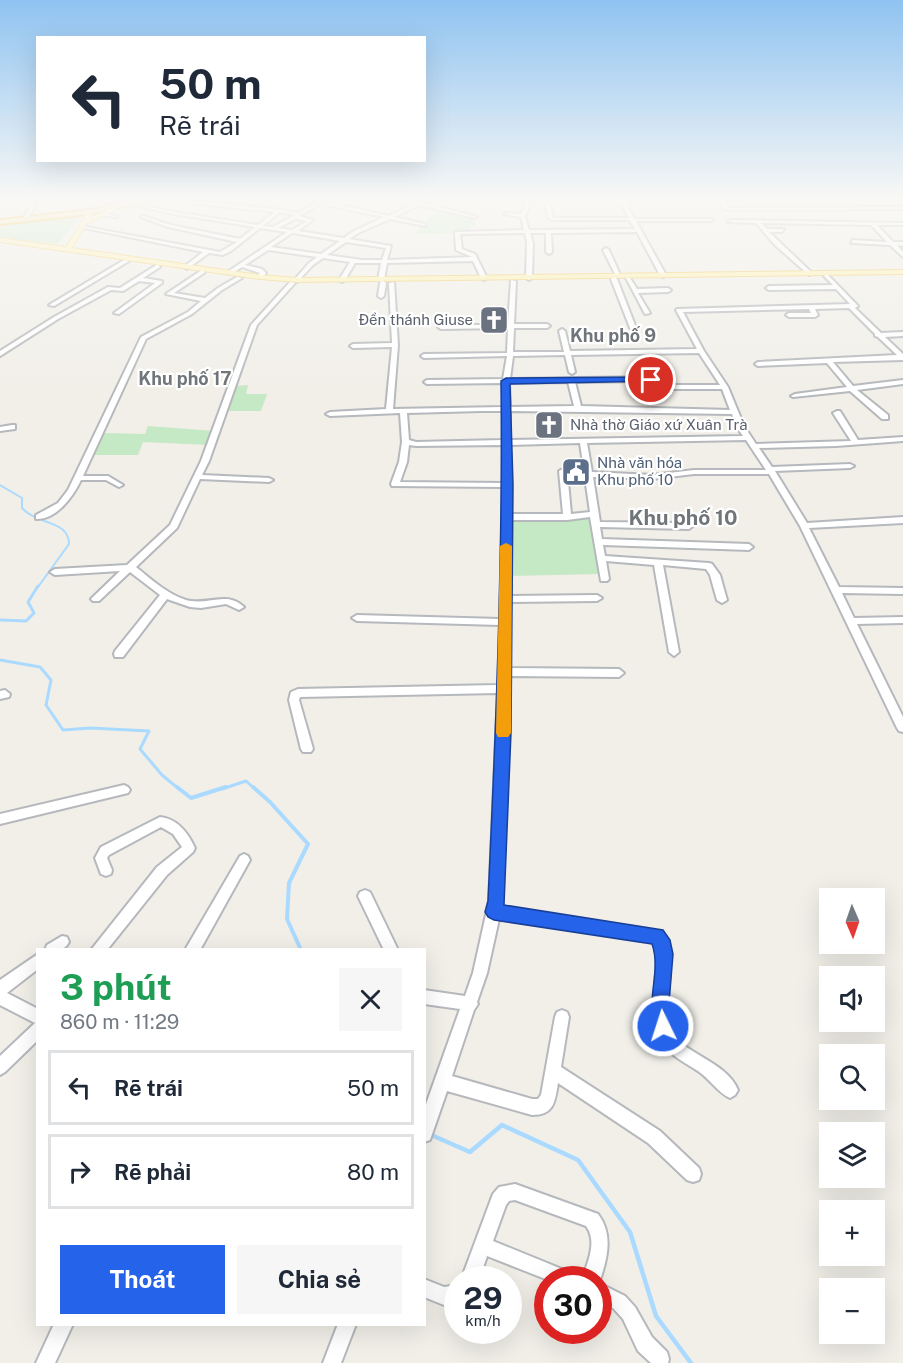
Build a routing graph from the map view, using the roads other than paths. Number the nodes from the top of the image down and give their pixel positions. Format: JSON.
{"nodes":[{"id":1,"x":121,"y":264,"type":"edge"},
{"id":2,"x":143,"y":264,"type":"edge"},
{"id":3,"x":160,"y":264,"type":"edge"},
{"id":4,"x":192,"y":264,"type":"edge"},
{"id":5,"x":311,"y":264,"type":"edge"},
{"id":6,"x":351,"y":264,"type":"edge"},
{"id":7,"x":384,"y":264,"type":"edge"},
{"id":8,"x":476,"y":264,"type":"edge"},
{"id":9,"x":530,"y":264,"type":"edge"},
{"id":10,"x":611,"y":264,"type":"edge"},
{"id":11,"x":656,"y":264,"type":"edge"},
{"id":12,"x":799,"y":264,"type":"edge"},
{"id":13,"x":241,"y":265,"type":"joint"},
{"id":14,"x":158,"y":266,"type":"junction"},
{"id":15,"x":187,"y":267,"type":"junction"},
{"id":16,"x":202,"y":272,"type":"junction"},
{"id":17,"x":229,"y":273,"type":"junction"},
{"id":18,"x":809,"y":273,"type":"junction"},
{"id":19,"x":903,"y":273,"type":"edge"},
{"id":20,"x":826,"y":274,"type":"junction"},
{"id":21,"x":663,"y":275,"type":"junction"},
{"id":22,"x":260,"y":277,"type":"junction"},
{"id":23,"x":239,"y":278,"type":"junction"},
{"id":24,"x":529,"y":278,"type":"junction"},
{"id":25,"x":617,"y":278,"type":"junction"},
{"id":26,"x":139,"y":279,"type":"junction"},
{"id":27,"x":484,"y":279,"type":"junction"},
{"id":28,"x":628,"y":279,"type":"junction"},
{"id":29,"x":342,"y":280,"type":"junction"},
{"id":30,"x":295,"y":281,"type":"junction"},
{"id":31,"x":513,"y":281,"type":"junction"},
{"id":32,"x":86,"y":282,"type":"junction"},
{"id":33,"x":387,"y":282,"type":"junction"},
{"id":34,"x":837,"y":287,"type":"junction"},
{"id":35,"x":110,"y":288,"type":"junction"},
{"id":36,"x":769,"y":288,"type":"dead end"},
{"id":37,"x":121,"y":290,"type":"junction"},
{"id":38,"x":668,"y":290,"type":"dead end"},
{"id":39,"x":635,"y":291,"type":"junction"},
{"id":40,"x":144,"y":293,"type":"junction"},
{"id":41,"x":381,"y":296,"type":"dead end"},
{"id":42,"x":206,"y":300,"type":"junction"},
{"id":43,"x":52,"y":305,"type":"dead end"},
{"id":44,"x":850,"y":306,"type":"junction"},
{"id":45,"x":811,"y":307,"type":"junction"},
{"id":46,"x":117,"y":313,"type":"dead end"},
{"id":47,"x":646,"y":313,"type":"dead end"},
{"id":48,"x":789,"y":315,"type":"dead end"},
{"id":49,"x":547,"y":326,"type":"dead end"},
{"id":50,"x":441,"y":327,"type":"dead end"},
{"id":51,"x":512,"y":327,"type":"junction"},
{"id":52,"x":562,"y":331,"type":"dead end"},
{"id":53,"x":636,"y":333,"type":"dead end"},
{"id":54,"x":903,"y":334,"type":"edge"},
{"id":55,"x":877,"y":335,"type":"junction"},
{"id":56,"x":395,"y":345,"type":"junction"},
{"id":57,"x":353,"y":346,"type":"dead end"},
{"id":58,"x":701,"y":351,"type":"junction"},
{"id":59,"x":0,"y":354,"type":"edge"},
{"id":60,"x":568,"y":354,"type":"junction"},
{"id":61,"x":424,"y":356,"type":"dead end"},
{"id":62,"x":510,"y":356,"type":"junction"},
{"id":63,"x":903,"y":358,"type":"edge"},
{"id":64,"x":828,"y":360,"type":"junction"},
{"id":65,"x":758,"y":363,"type":"dead end"},
{"id":66,"x":572,"y":376,"type":"junction"},
{"id":67,"x":506,"y":381,"type":"junction"},
{"id":68,"x":427,"y":382,"type":"dead end"},
{"id":69,"x":903,"y":382,"type":"edge"},
{"id":70,"x":725,"y":387,"type":"junction"},
{"id":71,"x":852,"y":389,"type":"junction"},
{"id":72,"x":795,"y":396,"type":"dead end"},
{"id":73,"x":505,"y":409,"type":"junction"},
{"id":74,"x":578,"y":409,"type":"junction"},
{"id":75,"x":389,"y":411,"type":"junction"},
{"id":76,"x":403,"y":411,"type":"junction"},
{"id":77,"x":734,"y":412,"type":"junction"},
{"id":78,"x":837,"y":413,"type":"dead end"},
{"id":79,"x":330,"y":414,"type":"dead end"},
{"id":80,"x":885,"y":417,"type":"dead end"},
{"id":81,"x":12,"y":427,"type":"dead end"},
{"id":82,"x":0,"y":429,"type":"edge"},
{"id":83,"x":903,"y":439,"type":"edge"},
{"id":84,"x":583,"y":440,"type":"junction"},
{"id":85,"x":406,"y":442,"type":"junction"},
{"id":86,"x":506,"y":442,"type":"junction"},
{"id":87,"x":752,"y":442,"type":"junction"},
{"id":88,"x":856,"y":442,"type":"junction"},
{"id":89,"x":849,"y":466,"type":"dead end"},
{"id":90,"x":563,"y":471,"type":"dead end"},
{"id":91,"x":771,"y":471,"type":"junction"},
{"id":92,"x":588,"y":474,"type":"junction"},
{"id":93,"x":198,"y":477,"type":"junction"},
{"id":94,"x":78,"y":478,"type":"junction"},
{"id":95,"x":269,"y":480,"type":"dead end"},
{"id":96,"x":119,"y":484,"type":"dead end"},
{"id":97,"x":507,"y":485,"type":"junction"},
{"id":98,"x":39,"y":517,"type":"dead end"},
{"id":99,"x":507,"y":517,"type":"junction"},
{"id":100,"x":567,"y":517,"type":"junction"},
{"id":101,"x":595,"y":519,"type":"junction"},
{"id":102,"x":903,"y":520,"type":"edge"},
{"id":103,"x":689,"y":526,"type":"dead end"},
{"id":104,"x":804,"y":526,"type":"junction"},
{"id":105,"x":598,"y":542,"type":"junction"},
{"id":106,"x":749,"y":547,"type":"dead end"},
{"id":107,"x":600,"y":558,"type":"junction"},
{"id":108,"x":658,"y":562,"type":"junction"},
{"id":109,"x":131,"y":568,"type":"junction"},
{"id":110,"x":55,"y":572,"type":"dead end"},
{"id":111,"x":604,"y":579,"type":"dead end"},
{"id":112,"x":835,"y":590,"type":"junction"},
{"id":113,"x":903,"y":591,"type":"edge"},
{"id":114,"x":166,"y":594,"type":"junction"},
{"id":115,"x":597,"y":598,"type":"dead end"},
{"id":116,"x":96,"y":599,"type":"dead end"},
{"id":117,"x":505,"y":599,"type":"junction"},
{"id":118,"x":722,"y":600,"type":"dead end"},
{"id":119,"x":239,"y":607,"type":"dead end"},
{"id":120,"x":357,"y":618,"type":"dead end"},
{"id":121,"x":903,"y":620,"type":"edge"},
{"id":122,"x":850,"y":621,"type":"junction"},
{"id":123,"x":505,"y":622,"type":"junction"},
{"id":124,"x":674,"y":652,"type":"dead end"},
{"id":125,"x":119,"y":654,"type":"dead end"},
{"id":126,"x":504,"y":672,"type":"junction"},
{"id":127,"x":619,"y":673,"type":"dead end"},
{"id":128,"x":504,"y":689,"type":"junction"},
{"id":129,"x":903,"y":728,"type":"edge"},
{"id":130,"x":307,"y":749,"type":"dead end"},
{"id":131,"x":124,"y":790,"type":"dead end"},
{"id":132,"x":0,"y":819,"type":"edge"},
{"id":133,"x":244,"y":860,"type":"dead end"},
{"id":134,"x":106,"y":870,"type":"dead end"},
{"id":135,"x":365,"y":896,"type":"dead end"},
{"id":136,"x":494,"y":912,"type":"junction"},
{"id":137,"x":100,"y":948,"type":"edge"},
{"id":138,"x":193,"y":948,"type":"edge"},
{"id":139,"x":390,"y":948,"type":"edge"},
{"id":140,"x":36,"y":961,"type":"edge"},
{"id":141,"x":0,"y":988,"type":"edge"},
{"id":142,"x":426,"y":997,"type":"edge"},
{"id":143,"x":0,"y":998,"type":"edge"},
{"id":144,"x":471,"y":1004,"type":"junction"},
{"id":145,"x":36,"y":1016,"type":"edge"},
{"id":146,"x":562,"y":1017,"type":"dead end"},
{"id":147,"x":36,"y":1031,"type":"edge"},
{"id":148,"x":0,"y":1067,"type":"edge"},
{"id":149,"x":553,"y":1071,"type":"junction"},
{"id":150,"x":444,"y":1082,"type":"junction"},
{"id":151,"x":730,"y":1090,"type":"dead end"},
{"id":152,"x":427,"y":1128,"type":"edge"},
{"id":153,"x":693,"y":1174,"type":"dead end"},
{"id":154,"x":482,"y":1245,"type":"junction"},
{"id":155,"x":475,"y":1266,"type":"edge"},
{"id":156,"x":534,"y":1266,"type":"edge"},
{"id":157,"x":594,"y":1266,"type":"edge"},
{"id":158,"x":426,"y":1289,"type":"edge"},
{"id":159,"x":444,"y":1296,"type":"edge"},
{"id":160,"x":612,"y":1299,"type":"edge"},
{"id":161,"x":63,"y":1326,"type":"edge"},
{"id":162,"x":346,"y":1326,"type":"edge"},
{"id":163,"x":660,"y":1359,"type":"dead end"},
{"id":164,"x":45,"y":1363,"type":"edge"},
{"id":165,"x":332,"y":1363,"type":"edge"}],
"edges":[{"from":1,"to":32,"type":"street"},
{"from":2,"to":14,"type":"main road"},
{"from":3,"to":15,"type":"main road"},
{"from":4,"to":15,"type":"street"},
{"from":5,"to":30,"type":"street"},
{"from":6,"to":29,"type":"street"},
{"from":7,"to":33,"type":"street"},
{"from":8,"to":27,"type":"street"},
{"from":9,"to":24,"type":"street"},
{"from":10,"to":25,"type":"street"},
{"from":11,"to":21,"type":"street"},
{"from":12,"to":18,"type":"street"},
{"from":13,"to":17,"type":"street"},
{"from":13,"to":22,"type":"street"},
{"from":14,"to":16,"type":"main road"},
{"from":14,"to":26,"type":"street"},
{"from":15,"to":17,"type":"main road"},
{"from":16,"to":23,"type":"main road"},
{"from":16,"to":42,"type":"street"},
{"from":17,"to":22,"type":"main road"},
{"from":18,"to":20,"type":"main road"},
{"from":18,"to":21,"type":"main road"},
{"from":19,"to":20,"type":"main road"},
{"from":20,"to":28,"type":"main road"},
{"from":20,"to":34,"type":"street"},
{"from":21,"to":25,"type":"main road"},
{"from":22,"to":30,"type":"main road"},
{"from":23,"to":30,"type":"main road"},
{"from":23,"to":42,"type":"street"},
{"from":24,"to":25,"type":"main road"},
{"from":24,"to":27,"type":"main road"},
{"from":25,"to":28,"type":"main road"},
{"from":25,"to":31,"type":"main road"},
{"from":25,"to":53,"type":"street"},
{"from":26,"to":37,"type":"street"},
{"from":26,"to":40,"type":"street"},
{"from":27,"to":33,"type":"main road"},
{"from":28,"to":39,"type":"street"},
{"from":29,"to":30,"type":"main road"},
{"from":29,"to":33,"type":"main road"},
{"from":30,"to":33,"type":"main road"},
{"from":30,"to":93,"type":"street"},
{"from":31,"to":33,"type":"main road"},
{"from":31,"to":51,"type":"street"},
{"from":32,"to":35,"type":"street"},
{"from":32,"to":43,"type":"street"},
{"from":33,"to":41,"type":"street"},
{"from":33,"to":56,"type":"street"},
{"from":34,"to":36,"type":"street"},
{"from":34,"to":44,"type":"street"},
{"from":35,"to":37,"type":"street"},
{"from":35,"to":59,"type":"street"},
{"from":37,"to":40,"type":"street"},
{"from":38,"to":39,"type":"street"},
{"from":39,"to":47,"type":"street"},
{"from":40,"to":46,"type":"street"},
{"from":42,"to":94,"type":"street"},
{"from":44,"to":45,"type":"street"},
{"from":44,"to":55,"type":"street"},
{"from":45,"to":48,"type":"street"},
{"from":45,"to":58,"type":"street"},
{"from":49,"to":51,"type":"street"},
{"from":50,"to":51,"type":"street"},
{"from":51,"to":62,"type":"street"},
{"from":52,"to":60,"type":"street"},
{"from":54,"to":55,"type":"street"},
{"from":55,"to":63,"type":"street"},
{"from":56,"to":57,"type":"street"},
{"from":56,"to":75,"type":"street"},
{"from":58,"to":60,"type":"street"},
{"from":58,"to":70,"type":"street"},
{"from":60,"to":62,"type":"street"},
{"from":60,"to":66,"type":"street"},
{"from":61,"to":62,"type":"street"},
{"from":62,"to":67,"type":"street"},
{"from":63,"to":64,"type":"street"},
{"from":64,"to":65,"type":"street"},
{"from":64,"to":71,"type":"street"},
{"from":66,"to":67,"type":"street"},
{"from":66,"to":70,"type":"street"},
{"from":66,"to":74,"type":"street"},
{"from":67,"to":68,"type":"street"},
{"from":67,"to":73,"type":"street"},
{"from":69,"to":71,"type":"street"},
{"from":70,"to":77,"type":"street"},
{"from":71,"to":72,"type":"street"},
{"from":71,"to":80,"type":"street"},
{"from":73,"to":74,"type":"street"},
{"from":73,"to":76,"type":"street"},
{"from":73,"to":86,"type":"street"},
{"from":74,"to":77,"type":"street"},
{"from":75,"to":76,"type":"street"},
{"from":75,"to":79,"type":"street"},
{"from":76,"to":85,"type":"street"},
{"from":77,"to":87,"type":"street"},
{"from":78,"to":88,"type":"street"},
{"from":81,"to":82,"type":"street"},
{"from":83,"to":88,"type":"street"},
{"from":84,"to":86,"type":"street"},
{"from":84,"to":87,"type":"street"},
{"from":84,"to":92,"type":"street"},
{"from":85,"to":86,"type":"street"},
{"from":85,"to":97,"type":"street"},
{"from":86,"to":97,"type":"street"},
{"from":87,"to":88,"type":"street"},
{"from":87,"to":91,"type":"street"},
{"from":89,"to":91,"type":"street"},
{"from":90,"to":100,"type":"street"},
{"from":91,"to":92,"type":"street"},
{"from":91,"to":104,"type":"street"},
{"from":92,"to":101,"type":"street"},
{"from":93,"to":95,"type":"street"},
{"from":93,"to":109,"type":"street"},
{"from":94,"to":96,"type":"street"},
{"from":94,"to":98,"type":"street"},
{"from":97,"to":99,"type":"street"},
{"from":99,"to":100,"type":"street"},
{"from":99,"to":117,"type":"street"},
{"from":100,"to":101,"type":"street"},
{"from":101,"to":103,"type":"street"},
{"from":101,"to":105,"type":"street"},
{"from":102,"to":104,"type":"street"},
{"from":104,"to":112,"type":"street"},
{"from":105,"to":106,"type":"street"},
{"from":105,"to":107,"type":"street"},
{"from":107,"to":108,"type":"street"},
{"from":107,"to":111,"type":"street"},
{"from":108,"to":118,"type":"street"},
{"from":108,"to":124,"type":"street"},
{"from":109,"to":110,"type":"street"},
{"from":109,"to":114,"type":"street"},
{"from":109,"to":116,"type":"street"},
{"from":112,"to":113,"type":"street"},
{"from":112,"to":122,"type":"street"},
{"from":114,"to":119,"type":"street"},
{"from":114,"to":125,"type":"street"},
{"from":115,"to":117,"type":"street"},
{"from":117,"to":123,"type":"street"},
{"from":120,"to":123,"type":"street"},
{"from":121,"to":122,"type":"street"},
{"from":122,"to":129,"type":"street"},
{"from":123,"to":126,"type":"street"},
{"from":126,"to":127,"type":"street"},
{"from":126,"to":128,"type":"street"},
{"from":128,"to":130,"type":"street"},
{"from":128,"to":136,"type":"street"},
{"from":131,"to":132,"type":"street"},
{"from":133,"to":138,"type":"street"},
{"from":134,"to":137,"type":"street"},
{"from":135,"to":139,"type":"street"},
{"from":136,"to":144,"type":"street"},
{"from":136,"to":151,"type":"street"},
{"from":140,"to":141,"type":"street"},
{"from":142,"to":144,"type":"street"},
{"from":143,"to":145,"type":"street"},
{"from":144,"to":150,"type":"street"},
{"from":146,"to":149,"type":"street"},
{"from":147,"to":148,"type":"street"},
{"from":149,"to":150,"type":"street"},
{"from":149,"to":153,"type":"street"},
{"from":150,"to":152,"type":"street"},
{"from":154,"to":155,"type":"street"},
{"from":154,"to":156,"type":"street"},
{"from":154,"to":157,"type":"street"},
{"from":158,"to":159,"type":"street"},
{"from":160,"to":163,"type":"street"},
{"from":161,"to":164,"type":"street"},
{"from":162,"to":165,"type":"street"}]}
